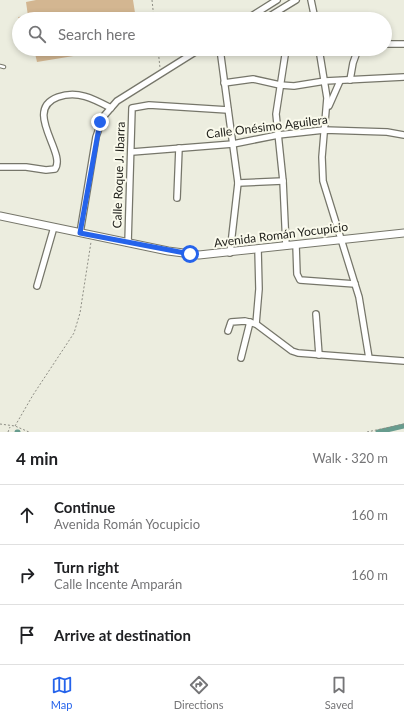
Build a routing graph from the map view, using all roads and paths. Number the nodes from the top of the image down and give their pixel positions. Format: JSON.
{"nodes":[{"id":1,"x":152,"y":0,"type":"edge"},
{"id":2,"x":277,"y":0,"type":"edge"},
{"id":3,"x":296,"y":0,"type":"edge"},
{"id":4,"x":311,"y":0,"type":"edge"},
{"id":5,"x":153,"y":12,"type":"edge"},
{"id":6,"x":258,"y":12,"type":"edge"},
{"id":7,"x":276,"y":12,"type":"edge"},
{"id":8,"x":314,"y":12,"type":"edge"},
{"id":9,"x":392,"y":44,"type":"edge"},
{"id":10,"x":404,"y":44,"type":"edge"},
{"id":11,"x":159,"y":56,"type":"edge"},
{"id":12,"x":189,"y":56,"type":"edge"},
{"id":13,"x":220,"y":56,"type":"edge"},
{"id":14,"x":285,"y":56,"type":"edge"},
{"id":15,"x":320,"y":56,"type":"edge"},
{"id":16,"x":356,"y":56,"type":"edge"},
{"id":17,"x":0,"y":66,"type":"edge"},
{"id":18,"x":4,"y":67,"type":"dead end"},
{"id":19,"x":161,"y":74,"type":"junction"},
{"id":20,"x":404,"y":77,"type":"edge"},
{"id":21,"x":350,"y":80,"type":"junction"},
{"id":22,"x":325,"y":81,"type":"junction"},
{"id":23,"x":340,"y":81,"type":"junction"},
{"id":24,"x":224,"y":83,"type":"junction"},
{"id":25,"x":280,"y":85,"type":"junction"},
{"id":26,"x":111,"y":108,"type":"junction"},
{"id":27,"x":228,"y":110,"type":"junction"},
{"id":28,"x":326,"y":112,"type":"junction"},
{"id":29,"x":324,"y":130,"type":"junction"},
{"id":30,"x":278,"y":135,"type":"junction"},
{"id":31,"x":404,"y":135,"type":"edge"},
{"id":32,"x":233,"y":144,"type":"junction"},
{"id":33,"x":179,"y":148,"type":"junction"},
{"id":34,"x":132,"y":152,"type":"junction"},
{"id":35,"x":0,"y":167,"type":"edge"},
{"id":36,"x":283,"y":181,"type":"junction"},
{"id":37,"x":238,"y":183,"type":"junction"},
{"id":38,"x":177,"y":198,"type":"dead end"},
{"id":39,"x":0,"y":216,"type":"edge"},
{"id":40,"x":54,"y":227,"type":"junction"},
{"id":41,"x":404,"y":232,"type":"edge"},
{"id":42,"x":81,"y":233,"type":"junction"},
{"id":43,"x":91,"y":235,"type":"junction"},
{"id":44,"x":341,"y":239,"type":"junction"},
{"id":45,"x":128,"y":243,"type":"junction"},
{"id":46,"x":296,"y":245,"type":"junction"},
{"id":47,"x":286,"y":246,"type":"junction"},
{"id":48,"x":258,"y":249,"type":"junction"},
{"id":49,"x":230,"y":253,"type":"junction"},
{"id":50,"x":355,"y":284,"type":"junction"},
{"id":51,"x":36,"y":286,"type":"dead end"},
{"id":52,"x":316,"y":314,"type":"dead end"},
{"id":53,"x":257,"y":315,"type":"junction"},
{"id":54,"x":248,"y":322,"type":"junction"},
{"id":55,"x":256,"y":324,"type":"junction"},
{"id":56,"x":228,"y":332,"type":"dead end"},
{"id":57,"x":319,"y":355,"type":"junction"},
{"id":58,"x":241,"y":358,"type":"dead end"},
{"id":59,"x":369,"y":358,"type":"junction"},
{"id":60,"x":404,"y":361,"type":"edge"},
{"id":61,"x":0,"y":424,"type":"edge"},
{"id":62,"x":404,"y":424,"type":"edge"},
{"id":63,"x":15,"y":426,"type":"junction"},
{"id":64,"x":10,"y":427,"type":"junction"},
{"id":65,"x":8,"y":432,"type":"edge"},
{"id":66,"x":29,"y":432,"type":"edge"},
{"id":67,"x":367,"y":432,"type":"edge"}],
"edges":[{"from":1,"to":5,"type":"path"},
{"from":2,"to":6,"type":"street"},
{"from":3,"to":7,"type":"street"},
{"from":4,"to":8,"type":"street"},
{"from":9,"to":10,"type":"street"},
{"from":11,"to":19,"type":"path"},
{"from":12,"to":19,"type":"street"},
{"from":13,"to":24,"type":"street"},
{"from":14,"to":25,"type":"street"},
{"from":15,"to":22,"type":"street"},
{"from":16,"to":21,"type":"street"},
{"from":17,"to":18,"type":"lane"},
{"from":19,"to":26,"type":"street"},
{"from":20,"to":21,"type":"street"},
{"from":21,"to":23,"type":"street"},
{"from":22,"to":23,"type":"street"},
{"from":22,"to":25,"type":"street"},
{"from":22,"to":28,"type":"street"},
{"from":23,"to":28,"type":"street"},
{"from":24,"to":25,"type":"street"},
{"from":24,"to":27,"type":"street"},
{"from":25,"to":30,"type":"street"},
{"from":26,"to":35,"type":"street"},
{"from":26,"to":42,"type":"street"},
{"from":27,"to":32,"type":"street"},
{"from":27,"to":34,"type":"street","name":"Calle Roque J. Ibarra"},
{"from":28,"to":29,"type":"street"},
{"from":29,"to":30,"type":"street","name":"Calle Onésimo Aguilera"},
{"from":29,"to":31,"type":"street","name":"Calle Onésimo Aguilera"},
{"from":29,"to":44,"type":"street"},
{"from":30,"to":32,"type":"street","name":"Calle Onésimo Aguilera"},
{"from":30,"to":36,"type":"street"},
{"from":32,"to":33,"type":"street","name":"Calle Onésimo Aguilera"},
{"from":32,"to":37,"type":"street"},
{"from":33,"to":34,"type":"street","name":"Calle Onésimo Aguilera"},
{"from":33,"to":38,"type":"street"},
{"from":34,"to":45,"type":"street","name":"Calle Roque J. Ibarra"},
{"from":36,"to":37,"type":"street"},
{"from":36,"to":47,"type":"street"},
{"from":37,"to":49,"type":"street"},
{"from":39,"to":40,"type":"street","name":"Avenida Román Yocupicio"},
{"from":40,"to":42,"type":"street","name":"Avenida Román Yocupicio"},
{"from":40,"to":51,"type":"street"},
{"from":41,"to":44,"type":"street","name":"Avenida Román Yocupicio"},
{"from":42,"to":43,"type":"street","name":"Avenida Román Yocupicio"},
{"from":43,"to":45,"type":"street","name":"Avenida Román Yocupicio"},
{"from":43,"to":63,"type":"path"},
{"from":44,"to":46,"type":"street","name":"Avenida Román Yocupicio"},
{"from":44,"to":50,"type":"street"},
{"from":45,"to":49,"type":"street","name":"Avenida Román Yocupicio"},
{"from":46,"to":47,"type":"street","name":"Avenida Román Yocupicio"},
{"from":46,"to":50,"type":"street"},
{"from":47,"to":48,"type":"street","name":"Avenida Román Yocupicio"},
{"from":48,"to":49,"type":"street","name":"Avenida Román Yocupicio"},
{"from":48,"to":53,"type":"street"},
{"from":50,"to":59,"type":"street"},
{"from":52,"to":57,"type":"street"},
{"from":53,"to":54,"type":"street"},
{"from":53,"to":55,"type":"street"},
{"from":54,"to":55,"type":"street"},
{"from":54,"to":56,"type":"street"},
{"from":54,"to":58,"type":"street"},
{"from":55,"to":57,"type":"street"},
{"from":57,"to":59,"type":"street"},
{"from":59,"to":60,"type":"street"},
{"from":61,"to":64,"type":"path"},
{"from":62,"to":67,"type":"path"},
{"from":63,"to":64,"type":"path"},
{"from":63,"to":66,"type":"path"},
{"from":64,"to":65,"type":"path"}]}
